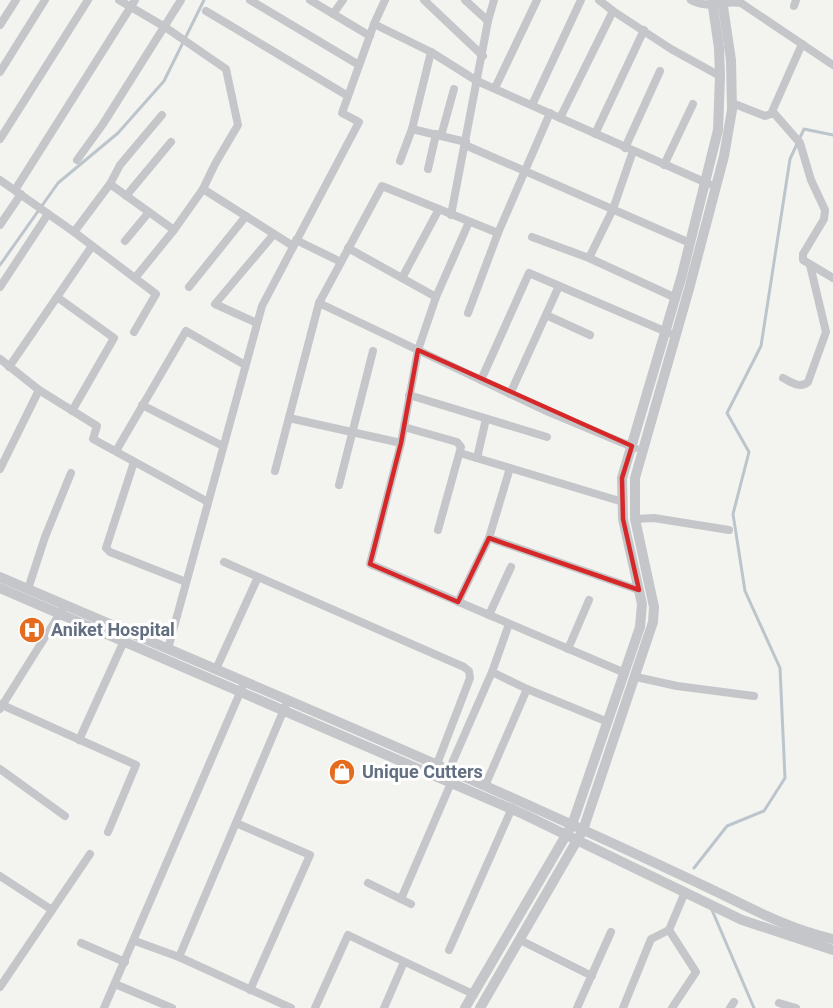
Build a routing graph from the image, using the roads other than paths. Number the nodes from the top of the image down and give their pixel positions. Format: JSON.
{"nodes":[{"id":1,"x":16,"y":0,"type":"edge"},
{"id":2,"x":45,"y":0,"type":"edge"},
{"id":3,"x":88,"y":0,"type":"edge"},
{"id":4,"x":119,"y":0,"type":"edge"},
{"id":5,"x":181,"y":0,"type":"edge"},
{"id":6,"x":250,"y":0,"type":"edge"},
{"id":7,"x":310,"y":0,"type":"edge"},
{"id":8,"x":343,"y":0,"type":"edge"},
{"id":9,"x":385,"y":0,"type":"edge"},
{"id":10,"x":424,"y":0,"type":"edge"},
{"id":11,"x":465,"y":0,"type":"edge"},
{"id":12,"x":494,"y":0,"type":"edge"},
{"id":13,"x":537,"y":0,"type":"edge"},
{"id":14,"x":581,"y":0,"type":"edge"},
{"id":15,"x":599,"y":0,"type":"edge"},
{"id":16,"x":691,"y":0,"type":"edge"},
{"id":17,"x":717,"y":3,"type":"edge"},
{"id":18,"x":133,"y":4,"type":"edge"},
{"id":19,"x":206,"y":11,"type":"dead end"},
{"id":20,"x":613,"y":11,"type":"junction"},
{"id":21,"x":333,"y":14,"type":"junction"},
{"id":22,"x":488,"y":21,"type":"junction"},
{"id":23,"x":374,"y":24,"type":"junction"},
{"id":24,"x":0,"y":25,"type":"edge"},
{"id":25,"x":165,"y":27,"type":"junction"},
{"id":26,"x":644,"y":30,"type":"junction"},
{"id":27,"x":370,"y":36,"type":"junction"},
{"id":28,"x":802,"y":44,"type":"junction"},
{"id":29,"x":431,"y":52,"type":"junction"},
{"id":30,"x":483,"y":56,"type":"junction"},
{"id":31,"x":359,"y":65,"type":"junction"},
{"id":32,"x":833,"y":65,"type":"edge"},
{"id":33,"x":660,"y":71,"type":"dead end"},
{"id":34,"x":0,"y":72,"type":"edge"},
{"id":35,"x":720,"y":76,"type":"junction"},
{"id":36,"x":477,"y":81,"type":"junction"},
{"id":37,"x":495,"y":88,"type":"junction"},
{"id":38,"x":454,"y":89,"type":"dead end"},
{"id":39,"x":348,"y":96,"type":"junction"},
{"id":40,"x":732,"y":103,"type":"junction"},
{"id":41,"x":693,"y":104,"type":"dead end"},
{"id":42,"x":532,"y":105,"type":"junction"},
{"id":43,"x":773,"y":112,"type":"junction"},
{"id":44,"x":550,"y":113,"type":"junction"},
{"id":45,"x":162,"y":115,"type":"dead end"},
{"id":46,"x":560,"y":118,"type":"junction"},
{"id":47,"x":412,"y":129,"type":"junction"},
{"id":48,"x":595,"y":134,"type":"junction"},
{"id":49,"x":439,"y":135,"type":"junction"},
{"id":50,"x":0,"y":139,"type":"edge"},
{"id":51,"x":171,"y":142,"type":"dead end"},
{"id":52,"x":466,"y":143,"type":"junction"},
{"id":53,"x":629,"y":149,"type":"junction"},
{"id":54,"x":77,"y":160,"type":"dead end"},
{"id":55,"x":400,"y":161,"type":"dead end"},
{"id":56,"x":664,"y":165,"type":"junction"},
{"id":57,"x":428,"y":169,"type":"dead end"},
{"id":58,"x":525,"y":171,"type":"junction"},
{"id":59,"x":705,"y":182,"type":"junction"},
{"id":60,"x":1,"y":183,"type":"edge"},
{"id":61,"x":110,"y":184,"type":"junction"},
{"id":62,"x":716,"y":187,"type":"junction"},
{"id":63,"x":203,"y":189,"type":"junction"},
{"id":64,"x":18,"y":192,"type":"junction"},
{"id":65,"x":126,"y":195,"type":"junction"},
{"id":66,"x":439,"y":209,"type":"junction"},
{"id":67,"x":613,"y":209,"type":"junction"},
{"id":68,"x":44,"y":211,"type":"junction"},
{"id":69,"x":148,"y":212,"type":"junction"},
{"id":70,"x":452,"y":215,"type":"junction"},
{"id":71,"x":246,"y":216,"type":"junction"},
{"id":72,"x":469,"y":222,"type":"junction"},
{"id":73,"x":0,"y":225,"type":"edge"},
{"id":74,"x":174,"y":230,"type":"junction"},
{"id":75,"x":74,"y":232,"type":"junction"},
{"id":76,"x":498,"y":233,"type":"junction"},
{"id":77,"x":274,"y":234,"type":"junction"},
{"id":78,"x":532,"y":237,"type":"dead end"},
{"id":79,"x":124,"y":241,"type":"dead end"},
{"id":80,"x":294,"y":243,"type":"junction"},
{"id":81,"x":690,"y":243,"type":"junction"},
{"id":82,"x":92,"y":246,"type":"junction"},
{"id":83,"x":348,"y":248,"type":"junction"},
{"id":84,"x":589,"y":258,"type":"junction"},
{"id":85,"x":340,"y":262,"type":"junction"},
{"id":86,"x":810,"y":266,"type":"junction"},
{"id":87,"x":135,"y":278,"type":"junction"},
{"id":88,"x":402,"y":278,"type":"junction"},
{"id":89,"x":833,"y":278,"type":"edge"},
{"id":90,"x":559,"y":286,"type":"junction"},
{"id":91,"x":0,"y":287,"type":"edge"},
{"id":92,"x":189,"y":287,"type":"dead end"},
{"id":93,"x":57,"y":297,"type":"junction"},
{"id":94,"x":436,"y":297,"type":"junction"},
{"id":95,"x":676,"y":298,"type":"junction"},
{"id":96,"x":319,"y":303,"type":"junction"},
{"id":97,"x":468,"y":313,"type":"dead end"},
{"id":98,"x":546,"y":315,"type":"junction"},
{"id":99,"x":257,"y":323,"type":"junction"},
{"id":100,"x":134,"y":332,"type":"dead end"},
{"id":101,"x":670,"y":334,"type":"junction"},
{"id":102,"x":590,"y":336,"type":"dead end"},
{"id":103,"x":418,"y":350,"type":"junction"},
{"id":104,"x":373,"y":351,"type":"dead end"},
{"id":105,"x":0,"y":359,"type":"edge"},
{"id":106,"x":245,"y":365,"type":"junction"},
{"id":107,"x":9,"y":367,"type":"junction"},
{"id":108,"x":783,"y":378,"type":"dead end"},
{"id":109,"x":482,"y":380,"type":"junction"},
{"id":110,"x":39,"y":390,"type":"junction"},
{"id":111,"x":510,"y":394,"type":"junction"},
{"id":112,"x":409,"y":395,"type":"junction"},
{"id":113,"x":142,"y":405,"type":"junction"},
{"id":114,"x":72,"y":411,"type":"junction"},
{"id":115,"x":289,"y":418,"type":"junction"},
{"id":116,"x":486,"y":419,"type":"junction"},
{"id":117,"x":404,"y":428,"type":"junction"},
{"id":118,"x":352,"y":432,"type":"junction"},
{"id":119,"x":547,"y":437,"type":"dead end"},
{"id":120,"x":401,"y":443,"type":"junction"},
{"id":121,"x":223,"y":446,"type":"junction"},
{"id":122,"x":637,"y":448,"type":"junction"},
{"id":123,"x":116,"y":451,"type":"junction"},
{"id":124,"x":460,"y":453,"type":"junction"},
{"id":125,"x":477,"y":458,"type":"junction"},
{"id":126,"x":134,"y":462,"type":"junction"},
{"id":127,"x":510,"y":468,"type":"junction"},
{"id":128,"x":0,"y":469,"type":"edge"},
{"id":129,"x":274,"y":471,"type":"dead end"},
{"id":130,"x":71,"y":473,"type":"dead end"},
{"id":131,"x":339,"y":485,"type":"dead end"},
{"id":132,"x":208,"y":502,"type":"junction"},
{"id":133,"x":623,"y":502,"type":"junction"},
{"id":134,"x":635,"y":519,"type":"junction"},
{"id":135,"x":438,"y":530,"type":"dead end"},
{"id":136,"x":729,"y":530,"type":"dead end"},
{"id":137,"x":489,"y":537,"type":"junction"},
{"id":138,"x":224,"y":562,"type":"dead end"},
{"id":139,"x":512,"y":567,"type":"dead end"},
{"id":140,"x":0,"y":577,"type":"edge"},
{"id":141,"x":258,"y":577,"type":"junction"},
{"id":142,"x":186,"y":582,"type":"junction"},
{"id":143,"x":0,"y":588,"type":"edge"},
{"id":144,"x":28,"y":589,"type":"junction"},
{"id":145,"x":639,"y":590,"type":"junction"},
{"id":146,"x":589,"y":600,"type":"dead end"},
{"id":147,"x":458,"y":603,"type":"junction"},
{"id":148,"x":62,"y":609,"type":"junction"},
{"id":149,"x":489,"y":615,"type":"junction"},
{"id":150,"x":509,"y":624,"type":"junction"},
{"id":151,"x":124,"y":641,"type":"junction"},
{"id":152,"x":168,"y":649,"type":"junction"},
{"id":153,"x":568,"y":649,"type":"junction"},
{"id":154,"x":630,"y":655,"type":"junction"},
{"id":155,"x":642,"y":659,"type":"junction"},
{"id":156,"x":216,"y":669,"type":"junction"},
{"id":157,"x":492,"y":672,"type":"junction"},
{"id":158,"x":625,"y":673,"type":"junction"},
{"id":159,"x":636,"y":677,"type":"junction"},
{"id":160,"x":243,"y":687,"type":"junction"},
{"id":161,"x":527,"y":689,"type":"junction"},
{"id":162,"x":754,"y":696,"type":"dead end"},
{"id":163,"x":286,"y":705,"type":"junction"},
{"id":164,"x":1,"y":706,"type":"edge"},
{"id":165,"x":608,"y":722,"type":"junction"},
{"id":166,"x":79,"y":740,"type":"junction"},
{"id":167,"x":437,"y":764,"type":"junction"},
{"id":168,"x":0,"y":769,"type":"edge"},
{"id":169,"x":449,"y":770,"type":"junction"},
{"id":170,"x":452,"y":783,"type":"junction"},
{"id":171,"x":485,"y":786,"type":"junction"},
{"id":172,"x":512,"y":808,"type":"junction"},
{"id":173,"x":65,"y":816,"type":"dead end"},
{"id":174,"x":236,"y":823,"type":"junction"},
{"id":175,"x":108,"y":832,"type":"dead end"},
{"id":176,"x":575,"y":832,"type":"junction"},
{"id":177,"x":90,"y":854,"type":"dead end"},
{"id":178,"x":0,"y":876,"type":"edge"},
{"id":179,"x":368,"y":883,"type":"dead end"},
{"id":180,"x":685,"y":892,"type":"junction"},
{"id":181,"x":401,"y":899,"type":"junction"},
{"id":182,"x":411,"y":904,"type":"dead end"},
{"id":183,"x":52,"y":910,"type":"junction"},
{"id":184,"x":669,"y":930,"type":"junction"},
{"id":185,"x":611,"y":932,"type":"dead end"},
{"id":186,"x":833,"y":939,"type":"edge"},
{"id":187,"x":520,"y":940,"type":"junction"},
{"id":188,"x":135,"y":941,"type":"junction"},
{"id":189,"x":81,"y":943,"type":"dead end"},
{"id":190,"x":449,"y":950,"type":"dead end"},
{"id":191,"x":833,"y":950,"type":"edge"},
{"id":192,"x":179,"y":957,"type":"junction"},
{"id":193,"x":125,"y":962,"type":"junction"},
{"id":194,"x":404,"y":962,"type":"junction"},
{"id":195,"x":592,"y":975,"type":"junction"},
{"id":196,"x":115,"y":984,"type":"junction"},
{"id":197,"x":0,"y":987,"type":"edge"},
{"id":198,"x":250,"y":990,"type":"junction"},
{"id":199,"x":473,"y":994,"type":"junction"},
{"id":200,"x":779,"y":1003,"type":"dead end"},
{"id":201,"x":104,"y":1008,"type":"edge"},
{"id":202,"x":172,"y":1008,"type":"edge"},
{"id":203,"x":291,"y":1008,"type":"edge"},
{"id":204,"x":315,"y":1008,"type":"edge"},
{"id":205,"x":384,"y":1008,"type":"edge"},
{"id":206,"x":465,"y":1008,"type":"edge"},
{"id":207,"x":480,"y":1008,"type":"edge"},
{"id":208,"x":577,"y":1008,"type":"edge"},
{"id":209,"x":623,"y":1008,"type":"edge"},
{"id":210,"x":672,"y":1008,"type":"edge"},
{"id":211,"x":796,"y":1008,"type":"edge"}],
"edges":[{"from":1,"to":24,"type":"street"},
{"from":2,"to":34,"type":"street"},
{"from":3,"to":50,"type":"street"},
{"from":4,"to":18,"type":"street"},
{"from":5,"to":25,"type":"street"},
{"from":6,"to":31,"type":"street"},
{"from":7,"to":21,"type":"street"},
{"from":8,"to":21,"type":"street"},
{"from":9,"to":23,"type":"street"},
{"from":10,"to":30,"type":"street"},
{"from":11,"to":22,"type":"street"},
{"from":12,"to":22,"type":"street"},
{"from":13,"to":37,"type":"street"},
{"from":14,"to":42,"type":"street"},
{"from":15,"to":20,"type":"street"},
{"from":16,"to":17,"type":"street"},
{"from":17,"to":28,"type":"street"},
{"from":17,"to":35,"type":"street"},
{"from":17,"to":40,"type":"street"},
{"from":18,"to":25,"type":"street"},
{"from":18,"to":64,"type":"street"},
{"from":19,"to":39,"type":"street"},
{"from":20,"to":26,"type":"street"},
{"from":20,"to":46,"type":"street"},
{"from":21,"to":27,"type":"street"},
{"from":22,"to":30,"type":"street"},
{"from":23,"to":27,"type":"street"},
{"from":23,"to":29,"type":"street"},
{"from":25,"to":54,"type":"street"},
{"from":25,"to":63,"type":"street"},
{"from":26,"to":35,"type":"street"},
{"from":26,"to":48,"type":"street"},
{"from":27,"to":31,"type":"street"},
{"from":28,"to":32,"type":"street"},
{"from":28,"to":43,"type":"street"},
{"from":29,"to":36,"type":"street"},
{"from":29,"to":47,"type":"street"},
{"from":30,"to":36,"type":"street"},
{"from":31,"to":39,"type":"street"},
{"from":33,"to":53,"type":"street"},
{"from":35,"to":59,"type":"street"},
{"from":36,"to":37,"type":"street"},
{"from":36,"to":52,"type":"street"},
{"from":37,"to":42,"type":"street"},
{"from":38,"to":49,"type":"street"},
{"from":39,"to":80,"type":"street"},
{"from":40,"to":43,"type":"street"},
{"from":40,"to":62,"type":"street"},
{"from":41,"to":56,"type":"street"},
{"from":42,"to":44,"type":"street"},
{"from":43,"to":86,"type":"street"},
{"from":44,"to":46,"type":"street"},
{"from":44,"to":58,"type":"street"},
{"from":45,"to":61,"type":"street"},
{"from":46,"to":48,"type":"street"},
{"from":47,"to":49,"type":"street"},
{"from":47,"to":55,"type":"street"},
{"from":48,"to":53,"type":"street"},
{"from":49,"to":52,"type":"street"},
{"from":49,"to":57,"type":"street"},
{"from":51,"to":65,"type":"street"},
{"from":52,"to":58,"type":"street"},
{"from":52,"to":70,"type":"street"},
{"from":53,"to":56,"type":"street"},
{"from":53,"to":67,"type":"street"},
{"from":56,"to":59,"type":"street"},
{"from":58,"to":67,"type":"street"},
{"from":58,"to":76,"type":"street"},
{"from":59,"to":62,"type":"street"},
{"from":59,"to":81,"type":"street"},
{"from":60,"to":64,"type":"street"},
{"from":61,"to":65,"type":"street"},
{"from":61,"to":75,"type":"street"},
{"from":62,"to":101,"type":"street"},
{"from":63,"to":71,"type":"street"},
{"from":63,"to":74,"type":"street"},
{"from":64,"to":68,"type":"street"},
{"from":64,"to":73,"type":"street"},
{"from":65,"to":69,"type":"street"},
{"from":66,"to":70,"type":"street"},
{"from":66,"to":83,"type":"street"},
{"from":66,"to":88,"type":"street"},
{"from":67,"to":81,"type":"street"},
{"from":67,"to":84,"type":"street"},
{"from":68,"to":75,"type":"street"},
{"from":68,"to":91,"type":"street"},
{"from":69,"to":74,"type":"street"},
{"from":69,"to":79,"type":"street"},
{"from":70,"to":72,"type":"street"},
{"from":71,"to":77,"type":"street"},
{"from":71,"to":92,"type":"street"},
{"from":72,"to":76,"type":"street"},
{"from":72,"to":94,"type":"street"},
{"from":74,"to":87,"type":"street"},
{"from":75,"to":82,"type":"street"},
{"from":76,"to":97,"type":"street"},
{"from":77,"to":80,"type":"street"},
{"from":77,"to":99,"type":"street"},
{"from":78,"to":84,"type":"street"},
{"from":80,"to":85,"type":"street"},
{"from":80,"to":99,"type":"street"},
{"from":81,"to":95,"type":"street"},
{"from":82,"to":87,"type":"street"},
{"from":82,"to":93,"type":"street"},
{"from":83,"to":85,"type":"street"},
{"from":83,"to":88,"type":"street"},
{"from":84,"to":95,"type":"street"},
{"from":85,"to":96,"type":"street"},
{"from":86,"to":89,"type":"street"},
{"from":86,"to":108,"type":"street"},
{"from":87,"to":100,"type":"street"},
{"from":88,"to":94,"type":"street"},
{"from":90,"to":98,"type":"street"},
{"from":90,"to":101,"type":"street"},
{"from":90,"to":109,"type":"street"},
{"from":93,"to":107,"type":"street"},
{"from":93,"to":114,"type":"street"},
{"from":94,"to":103,"type":"street"},
{"from":95,"to":101,"type":"street"},
{"from":96,"to":103,"type":"street"},
{"from":96,"to":115,"type":"street"},
{"from":98,"to":102,"type":"street"},
{"from":98,"to":111,"type":"street"},
{"from":99,"to":106,"type":"street"},
{"from":101,"to":122,"type":"street"},
{"from":103,"to":109,"type":"street"},
{"from":103,"to":112,"type":"street"},
{"from":104,"to":118,"type":"street"},
{"from":105,"to":107,"type":"street"},
{"from":106,"to":113,"type":"street"},
{"from":106,"to":121,"type":"street"},
{"from":107,"to":110,"type":"street"},
{"from":109,"to":111,"type":"street"},
{"from":110,"to":114,"type":"street"},
{"from":110,"to":128,"type":"street"},
{"from":111,"to":122,"type":"street"},
{"from":112,"to":116,"type":"street"},
{"from":112,"to":117,"type":"street"},
{"from":113,"to":121,"type":"street"},
{"from":113,"to":123,"type":"street"},
{"from":114,"to":123,"type":"street"},
{"from":115,"to":118,"type":"street"},
{"from":115,"to":129,"type":"street"},
{"from":116,"to":119,"type":"street"},
{"from":116,"to":125,"type":"street"},
{"from":117,"to":120,"type":"street"},
{"from":117,"to":124,"type":"street"},
{"from":118,"to":120,"type":"street"},
{"from":118,"to":131,"type":"street"},
{"from":120,"to":147,"type":"street"},
{"from":121,"to":132,"type":"street"},
{"from":122,"to":133,"type":"street"},
{"from":122,"to":134,"type":"street"},
{"from":123,"to":126,"type":"street"},
{"from":124,"to":125,"type":"street"},
{"from":124,"to":135,"type":"street"},
{"from":125,"to":127,"type":"street"},
{"from":126,"to":132,"type":"street"},
{"from":126,"to":142,"type":"street"},
{"from":127,"to":133,"type":"street"},
{"from":127,"to":137,"type":"street"},
{"from":130,"to":144,"type":"street"},
{"from":132,"to":142,"type":"street"},
{"from":133,"to":145,"type":"street"},
{"from":134,"to":136,"type":"street"},
{"from":134,"to":155,"type":"street"},
{"from":137,"to":145,"type":"street"},
{"from":137,"to":147,"type":"street"},
{"from":138,"to":141,"type":"street"},
{"from":139,"to":149,"type":"street"},
{"from":140,"to":144,"type":"street"},
{"from":141,"to":156,"type":"street"},
{"from":141,"to":167,"type":"street"},
{"from":142,"to":152,"type":"street"},
{"from":143,"to":148,"type":"street"},
{"from":144,"to":148,"type":"street"},
{"from":145,"to":154,"type":"street"},
{"from":146,"to":153,"type":"street"},
{"from":147,"to":149,"type":"street"},
{"from":148,"to":151,"type":"street"},
{"from":148,"to":152,"type":"street"},
{"from":148,"to":164,"type":"street"},
{"from":149,"to":150,"type":"street"},
{"from":150,"to":153,"type":"street"},
{"from":150,"to":157,"type":"street"},
{"from":151,"to":160,"type":"street"},
{"from":151,"to":166,"type":"street"},
{"from":152,"to":156,"type":"street"},
{"from":153,"to":158,"type":"street"},
{"from":154,"to":155,"type":"street"},
{"from":154,"to":158,"type":"street"},
{"from":155,"to":159,"type":"street"},
{"from":156,"to":160,"type":"street"},
{"from":157,"to":161,"type":"street"},
{"from":157,"to":169,"type":"street"},
{"from":158,"to":165,"type":"street"},
{"from":159,"to":162,"type":"street"},
{"from":159,"to":176,"type":"street"},
{"from":160,"to":163,"type":"street"},
{"from":160,"to":188,"type":"street"},
{"from":161,"to":165,"type":"street"},
{"from":161,"to":171,"type":"street"},
{"from":163,"to":167,"type":"street"},
{"from":163,"to":170,"type":"street"},
{"from":163,"to":174,"type":"street"},
{"from":164,"to":166,"type":"street"},
{"from":165,"to":176,"type":"street"},
{"from":166,"to":175,"type":"street"},
{"from":167,"to":169,"type":"street"},
{"from":168,"to":173,"type":"street"},
{"from":169,"to":171,"type":"street"},
{"from":170,"to":172,"type":"street"},
{"from":170,"to":181,"type":"street"},
{"from":171,"to":176,"type":"street"},
{"from":172,"to":176,"type":"street"},
{"from":172,"to":190,"type":"street"},
{"from":174,"to":192,"type":"street"},
{"from":174,"to":198,"type":"street"},
{"from":176,"to":180,"type":"street"},
{"from":176,"to":186,"type":"street"},
{"from":176,"to":187,"type":"street"},
{"from":176,"to":199,"type":"street"},
{"from":177,"to":183,"type":"street"},
{"from":178,"to":183,"type":"street"},
{"from":179,"to":181,"type":"street"},
{"from":180,"to":184,"type":"street"},
{"from":180,"to":191,"type":"street"},
{"from":181,"to":182,"type":"street"},
{"from":183,"to":197,"type":"street"},
{"from":184,"to":209,"type":"street"},
{"from":184,"to":210,"type":"street"},
{"from":185,"to":195,"type":"street"},
{"from":187,"to":195,"type":"street"},
{"from":187,"to":207,"type":"street"},
{"from":188,"to":192,"type":"street"},
{"from":188,"to":193,"type":"street"},
{"from":189,"to":193,"type":"street"},
{"from":192,"to":198,"type":"street"},
{"from":193,"to":196,"type":"street"},
{"from":194,"to":199,"type":"street"},
{"from":194,"to":204,"type":"street"},
{"from":194,"to":205,"type":"street"},
{"from":195,"to":208,"type":"street"},
{"from":196,"to":201,"type":"street"},
{"from":196,"to":202,"type":"street"},
{"from":198,"to":203,"type":"street"},
{"from":199,"to":206,"type":"street"},
{"from":200,"to":211,"type":"street"}]}
